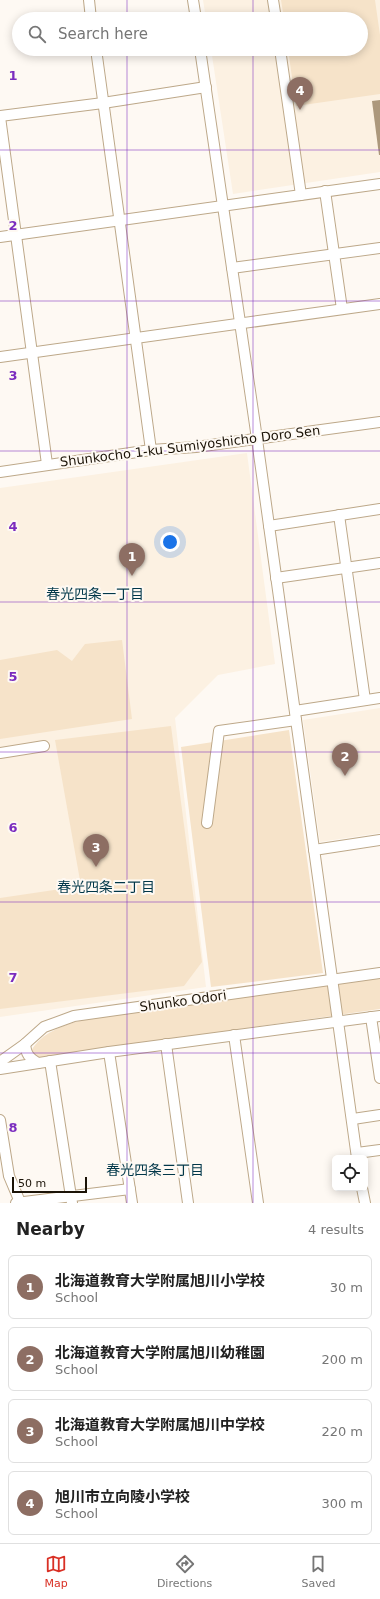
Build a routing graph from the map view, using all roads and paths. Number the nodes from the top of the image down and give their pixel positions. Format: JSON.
{"nodes":[{"id":1,"x":89,"y":0,"type":"edge"},
{"id":2,"x":193,"y":0,"type":"edge"},
{"id":3,"x":273,"y":0,"type":"edge"},
{"id":4,"x":90,"y":12,"type":"edge"},
{"id":5,"x":195,"y":12,"type":"edge"},
{"id":6,"x":275,"y":12,"type":"edge"},
{"id":7,"x":97,"y":56,"type":"edge"},
{"id":8,"x":201,"y":56,"type":"edge"},
{"id":9,"x":281,"y":56,"type":"edge"},
{"id":10,"x":206,"y":87,"type":"junction"},
{"id":11,"x":103,"y":103,"type":"junction"},
{"id":12,"x":0,"y":117,"type":"edge"},
{"id":13,"x":380,"y":184,"type":"edge"},
{"id":14,"x":325,"y":191,"type":"junction"},
{"id":15,"x":301,"y":195,"type":"junction"},
{"id":16,"x":223,"y":206,"type":"junction"},
{"id":17,"x":120,"y":220,"type":"junction"},
{"id":18,"x":17,"y":235,"type":"junction"},
{"id":19,"x":0,"y":237,"type":"edge"},
{"id":20,"x":380,"y":248,"type":"edge"},
{"id":21,"x":334,"y":255,"type":"junction"},
{"id":22,"x":232,"y":268,"type":"junction"},
{"id":23,"x":380,"y":304,"type":"edge"},
{"id":24,"x":342,"y":309,"type":"junction"},
{"id":25,"x":239,"y":322,"type":"junction"},
{"id":26,"x":136,"y":338,"type":"junction"},
{"id":27,"x":33,"y":352,"type":"junction"},
{"id":28,"x":0,"y":357,"type":"edge"},
{"id":29,"x":380,"y":422,"type":"edge"},
{"id":30,"x":257,"y":439,"type":"junction"},
{"id":31,"x":151,"y":450,"type":"junction"},
{"id":32,"x":47,"y":464,"type":"junction"},
{"id":33,"x":0,"y":472,"type":"edge"},
{"id":34,"x":380,"y":509,"type":"edge"},
{"id":35,"x":339,"y":516,"type":"junction"},
{"id":36,"x":269,"y":526,"type":"junction"},
{"id":37,"x":380,"y":563,"type":"edge"},
{"id":38,"x":347,"y":568,"type":"junction"},
{"id":39,"x":276,"y":578,"type":"junction"},
{"id":40,"x":380,"y":698,"type":"edge"},
{"id":41,"x":365,"y":700,"type":"junction"},
{"id":42,"x":296,"y":715,"type":"junction"},
{"id":43,"x":44,"y":746,"type":"dead end"},
{"id":44,"x":0,"y":753,"type":"edge"},
{"id":45,"x":207,"y":823,"type":"dead end"},
{"id":46,"x":380,"y":840,"type":"edge"},
{"id":47,"x":314,"y":850,"type":"junction"},
{"id":48,"x":380,"y":973,"type":"edge"},
{"id":49,"x":332,"y":980,"type":"junction"},
{"id":50,"x":376,"y":1017,"type":"edge"},
{"id":51,"x":338,"y":1022,"type":"junction"},
{"id":52,"x":234,"y":1035,"type":"junction"},
{"id":53,"x":25,"y":1044,"type":"junction"},
{"id":54,"x":166,"y":1044,"type":"junction"},
{"id":55,"x":109,"y":1052,"type":"junction"},
{"id":56,"x":50,"y":1061,"type":"junction"},
{"id":57,"x":0,"y":1062,"type":"edge"},
{"id":58,"x":38,"y":1063,"type":"junction"},
{"id":59,"x":0,"y":1069,"type":"edge"},
{"id":60,"x":380,"y":1078,"type":"edge"},
{"id":61,"x":380,"y":1115,"type":"edge"},
{"id":62,"x":353,"y":1119,"type":"junction"},
{"id":63,"x":0,"y":1120,"type":"edge"},
{"id":64,"x":380,"y":1150,"type":"edge"},
{"id":65,"x":357,"y":1155,"type":"edge"},
{"id":66,"x":130,"y":1189,"type":"junction"},
{"id":67,"x":362,"y":1191,"type":"edge"},
{"id":68,"x":72,"y":1199,"type":"edge"},
{"id":69,"x":361,"y":1202,"type":"edge"},
{"id":70,"x":18,"y":1203,"type":"edge"},
{"id":71,"x":132,"y":1203,"type":"edge"},
{"id":72,"x":188,"y":1203,"type":"edge"},
{"id":73,"x":258,"y":1203,"type":"edge"}],
"edges":[{"from":1,"to":4,"type":"street"},
{"from":2,"to":5,"type":"street"},
{"from":3,"to":6,"type":"street"},
{"from":7,"to":11,"type":"street"},
{"from":8,"to":10,"type":"street"},
{"from":9,"to":15,"type":"street"},
{"from":10,"to":11,"type":"street"},
{"from":10,"to":16,"type":"street"},
{"from":11,"to":12,"type":"street"},
{"from":11,"to":17,"type":"street"},
{"from":12,"to":18,"type":"street"},
{"from":13,"to":14,"type":"street"},
{"from":14,"to":15,"type":"street"},
{"from":14,"to":21,"type":"street"},
{"from":15,"to":16,"type":"street"},
{"from":16,"to":17,"type":"street"},
{"from":16,"to":22,"type":"street"},
{"from":17,"to":18,"type":"street"},
{"from":17,"to":26,"type":"street"},
{"from":18,"to":19,"type":"street"},
{"from":18,"to":27,"type":"street"},
{"from":20,"to":21,"type":"street"},
{"from":21,"to":22,"type":"street"},
{"from":21,"to":24,"type":"street"},
{"from":22,"to":25,"type":"street"},
{"from":23,"to":24,"type":"street"},
{"from":24,"to":25,"type":"street"},
{"from":25,"to":26,"type":"street"},
{"from":25,"to":30,"type":"street"},
{"from":26,"to":27,"type":"street"},
{"from":26,"to":31,"type":"street"},
{"from":27,"to":28,"type":"street"},
{"from":27,"to":32,"type":"street"},
{"from":29,"to":30,"type":"street","name":"Shunkocho 1-ku Sumiyoshicho Doro Sen"},
{"from":30,"to":31,"type":"street","name":"Shunkocho 1-ku Sumiyoshicho Doro Sen"},
{"from":30,"to":36,"type":"street"},
{"from":31,"to":32,"type":"street","name":"Shunkocho 1-ku Sumiyoshicho Doro Sen"},
{"from":32,"to":33,"type":"street","name":"Shunkocho 1-ku Sumiyoshicho Doro Sen"},
{"from":34,"to":35,"type":"street"},
{"from":35,"to":36,"type":"street"},
{"from":35,"to":38,"type":"street"},
{"from":36,"to":39,"type":"street"},
{"from":37,"to":38,"type":"street"},
{"from":38,"to":39,"type":"street"},
{"from":38,"to":41,"type":"street"},
{"from":39,"to":42,"type":"street"},
{"from":40,"to":41,"type":"street"},
{"from":41,"to":42,"type":"street"},
{"from":42,"to":45,"type":"street"},
{"from":42,"to":47,"type":"street"},
{"from":43,"to":44,"type":"street"},
{"from":46,"to":47,"type":"street"},
{"from":47,"to":49,"type":"street"},
{"from":48,"to":49,"type":"street","name":"Shunko Odori"},
{"from":49,"to":51,"type":"street"},
{"from":49,"to":53,"type":"street","name":"Shunko Odori"},
{"from":50,"to":51,"type":"street"},
{"from":50,"to":60,"type":"street"},
{"from":51,"to":52,"type":"street"},
{"from":51,"to":62,"type":"street"},
{"from":52,"to":54,"type":"street"},
{"from":52,"to":73,"type":"street"},
{"from":53,"to":57,"type":"street","name":"Shunko Odori"},
{"from":53,"to":58,"type":"street"},
{"from":54,"to":55,"type":"street"},
{"from":54,"to":72,"type":"street"},
{"from":55,"to":56,"type":"street"},
{"from":55,"to":66,"type":"street"},
{"from":56,"to":58,"type":"street"},
{"from":56,"to":68,"type":"street"},
{"from":58,"to":59,"type":"street"},
{"from":61,"to":62,"type":"street"},
{"from":62,"to":65,"type":"street"},
{"from":63,"to":70,"type":"street"},
{"from":64,"to":65,"type":"street"},
{"from":66,"to":68,"type":"street"},
{"from":66,"to":71,"type":"street"},
{"from":67,"to":69,"type":"street"},
{"from":68,"to":70,"type":"street"}]}
